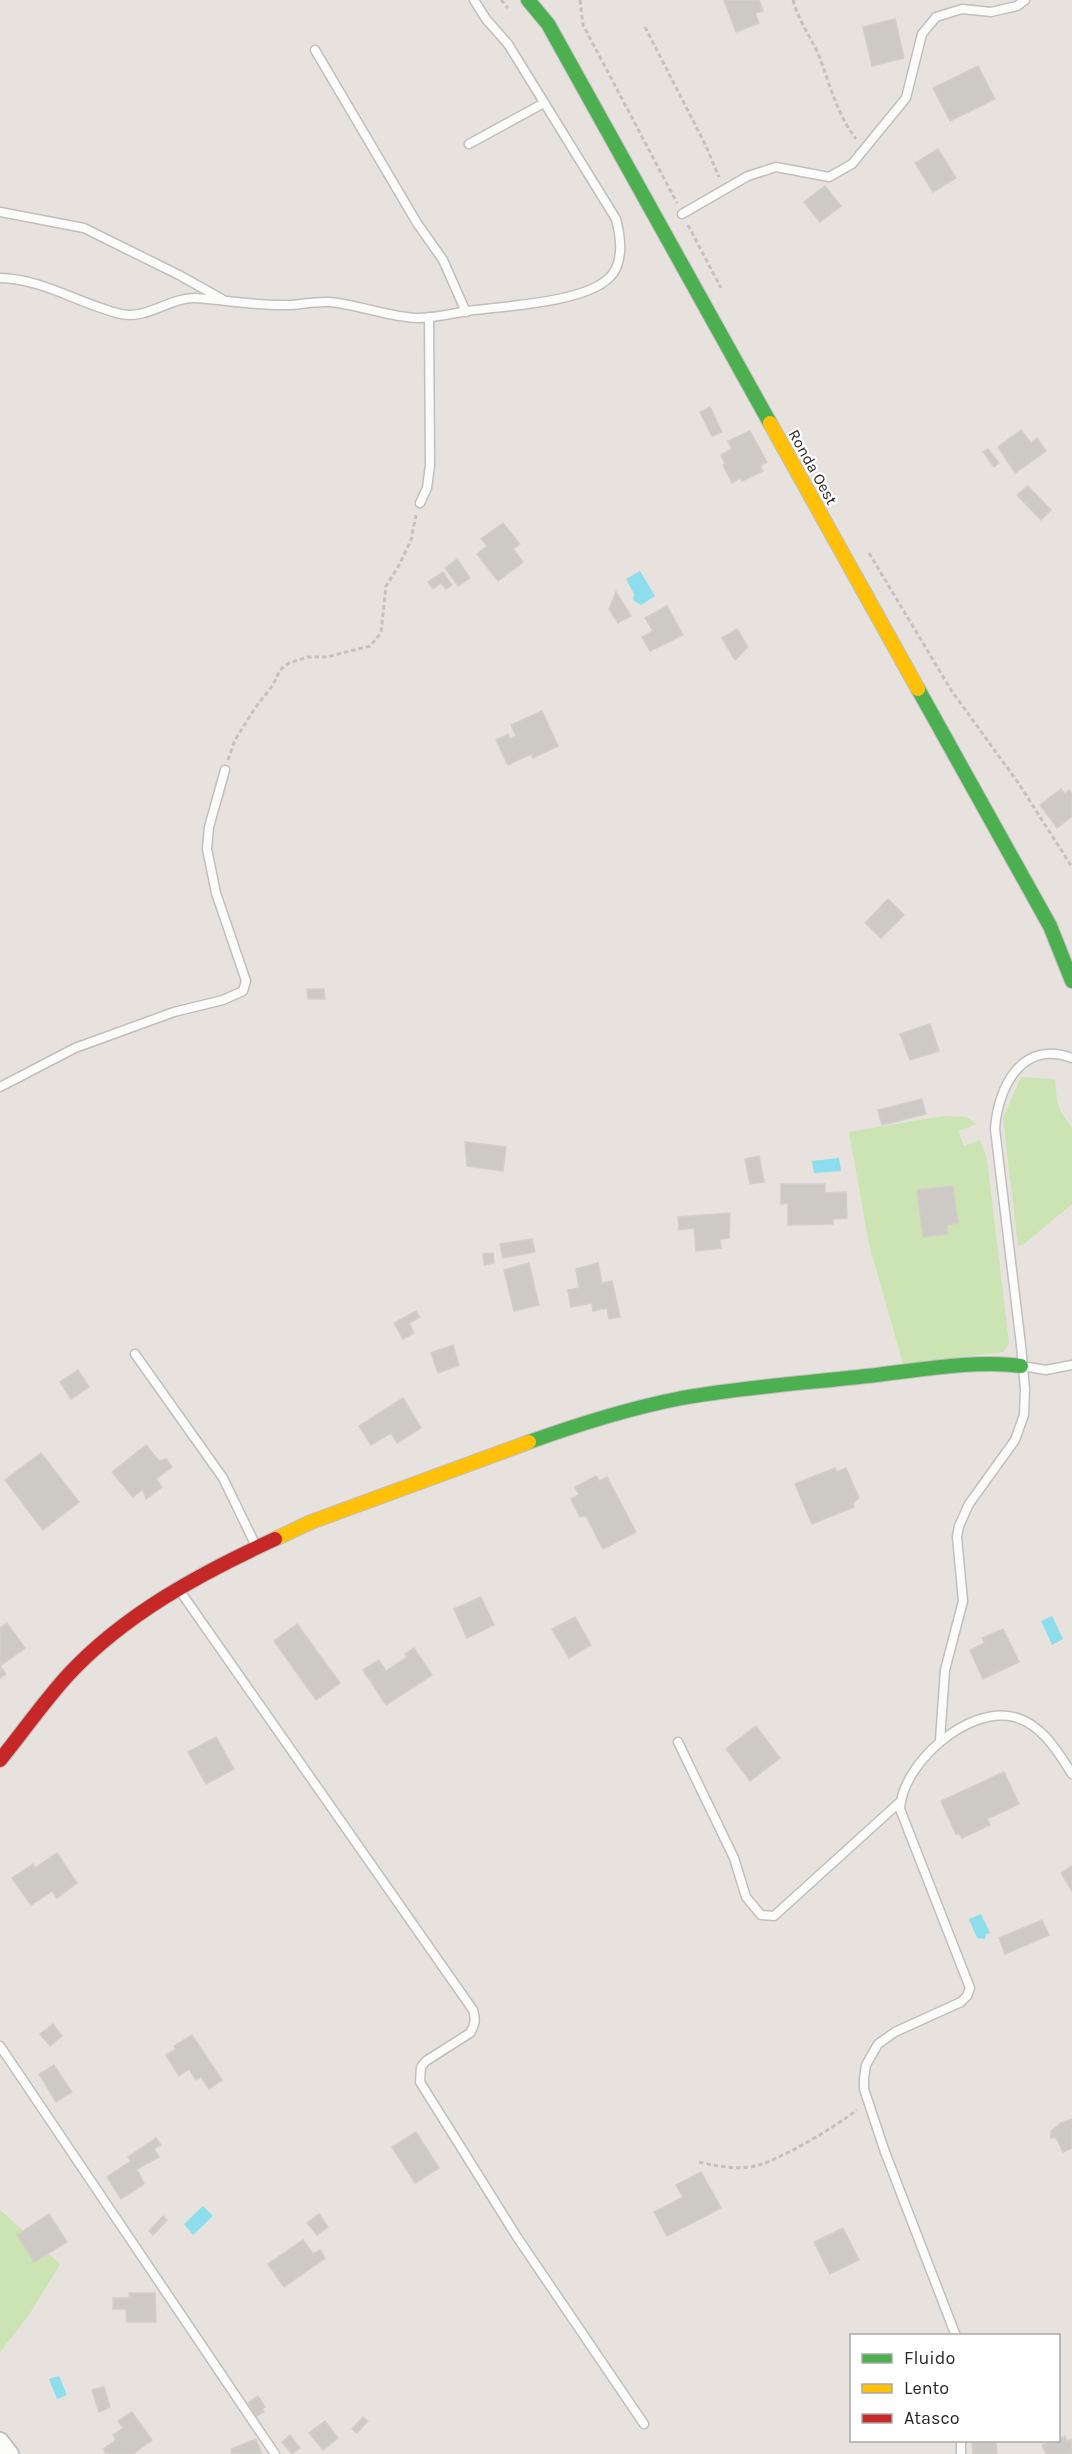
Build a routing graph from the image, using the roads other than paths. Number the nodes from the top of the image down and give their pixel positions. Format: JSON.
{"nodes":[{"id":1,"x":474,"y":0,"type":"edge"},
{"id":2,"x":528,"y":0,"type":"edge"},
{"id":3,"x":549,"y":0,"type":"edge"},
{"id":4,"x":1025,"y":0,"type":"edge"},
{"id":5,"x":548,"y":24,"type":"junction"},
{"id":6,"x":315,"y":50,"type":"dead end"},
{"id":7,"x":544,"y":104,"type":"junction"},
{"id":8,"x":469,"y":144,"type":"dead end"},
{"id":9,"x":0,"y":212,"type":"edge"},
{"id":10,"x":682,"y":214,"type":"road end"},
{"id":11,"x":0,"y":278,"type":"edge"},
{"id":12,"x":225,"y":301,"type":"junction"},
{"id":13,"x":465,"y":312,"type":"junction"},
{"id":14,"x":429,"y":317,"type":"junction"},
{"id":15,"x":420,"y":503,"type":"road end"},
{"id":16,"x":225,"y":770,"type":"road end"},
{"id":17,"x":1050,"y":926,"type":"junction"},
{"id":18,"x":1072,"y":953,"type":"edge"},
{"id":19,"x":1072,"y":981,"type":"edge"},
{"id":20,"x":1072,"y":1058,"type":"edge"},
{"id":21,"x":0,"y":1087,"type":"edge"},
{"id":22,"x":135,"y":1354,"type":"dead end"},
{"id":23,"x":1072,"y":1365,"type":"edge"},
{"id":24,"x":1021,"y":1366,"type":"junction"},
{"id":25,"x":257,"y":1547,"type":"junction"},
{"id":26,"x":179,"y":1589,"type":"junction"},
{"id":27,"x":940,"y":1740,"type":"junction"},
{"id":28,"x":678,"y":1742,"type":"dead end"},
{"id":29,"x":0,"y":1760,"type":"edge"},
{"id":30,"x":1072,"y":1774,"type":"edge"},
{"id":31,"x":901,"y":1801,"type":"junction"},
{"id":32,"x":0,"y":2046,"type":"edge"},
{"id":33,"x":955,"y":2334,"type":"edge"},
{"id":34,"x":644,"y":2424,"type":"dead end"},
{"id":35,"x":0,"y":2441,"type":"edge"},
{"id":36,"x":10,"y":2454,"type":"edge"},
{"id":37,"x":275,"y":2454,"type":"edge"}],
"edges":[{"from":1,"to":7,"type":"lane"},
{"from":2,"to":5,"type":"main road","name":"Ronda Oest"},
{"from":3,"to":5,"type":"main road"},
{"from":4,"to":10,"type":"lane"},
{"from":5,"to":17,"type":"main road","name":"Ronda Oest"},
{"from":6,"to":13,"type":"lane"},
{"from":7,"to":8,"type":"lane"},
{"from":7,"to":13,"type":"lane"},
{"from":9,"to":12,"type":"lane"},
{"from":11,"to":12,"type":"lane"},
{"from":12,"to":14,"type":"lane"},
{"from":13,"to":14,"type":"lane"},
{"from":14,"to":15,"type":"lane"},
{"from":16,"to":21,"type":"lane"},
{"from":17,"to":18,"type":"main road","name":"Ronda Oest"},
{"from":17,"to":19,"type":"main road","name":"Ronda Oest"},
{"from":20,"to":24,"type":"lane"},
{"from":22,"to":25,"type":"lane"},
{"from":23,"to":24,"type":"lane"},
{"from":24,"to":25,"type":"main road"},
{"from":24,"to":27,"type":"lane"},
{"from":25,"to":26,"type":"main road"},
{"from":26,"to":29,"type":"main road"},
{"from":26,"to":34,"type":"lane"},
{"from":27,"to":30,"type":"lane"},
{"from":27,"to":31,"type":"lane"},
{"from":28,"to":31,"type":"lane"},
{"from":31,"to":33,"type":"lane"},
{"from":32,"to":37,"type":"lane"},
{"from":35,"to":36,"type":"street"}]}
